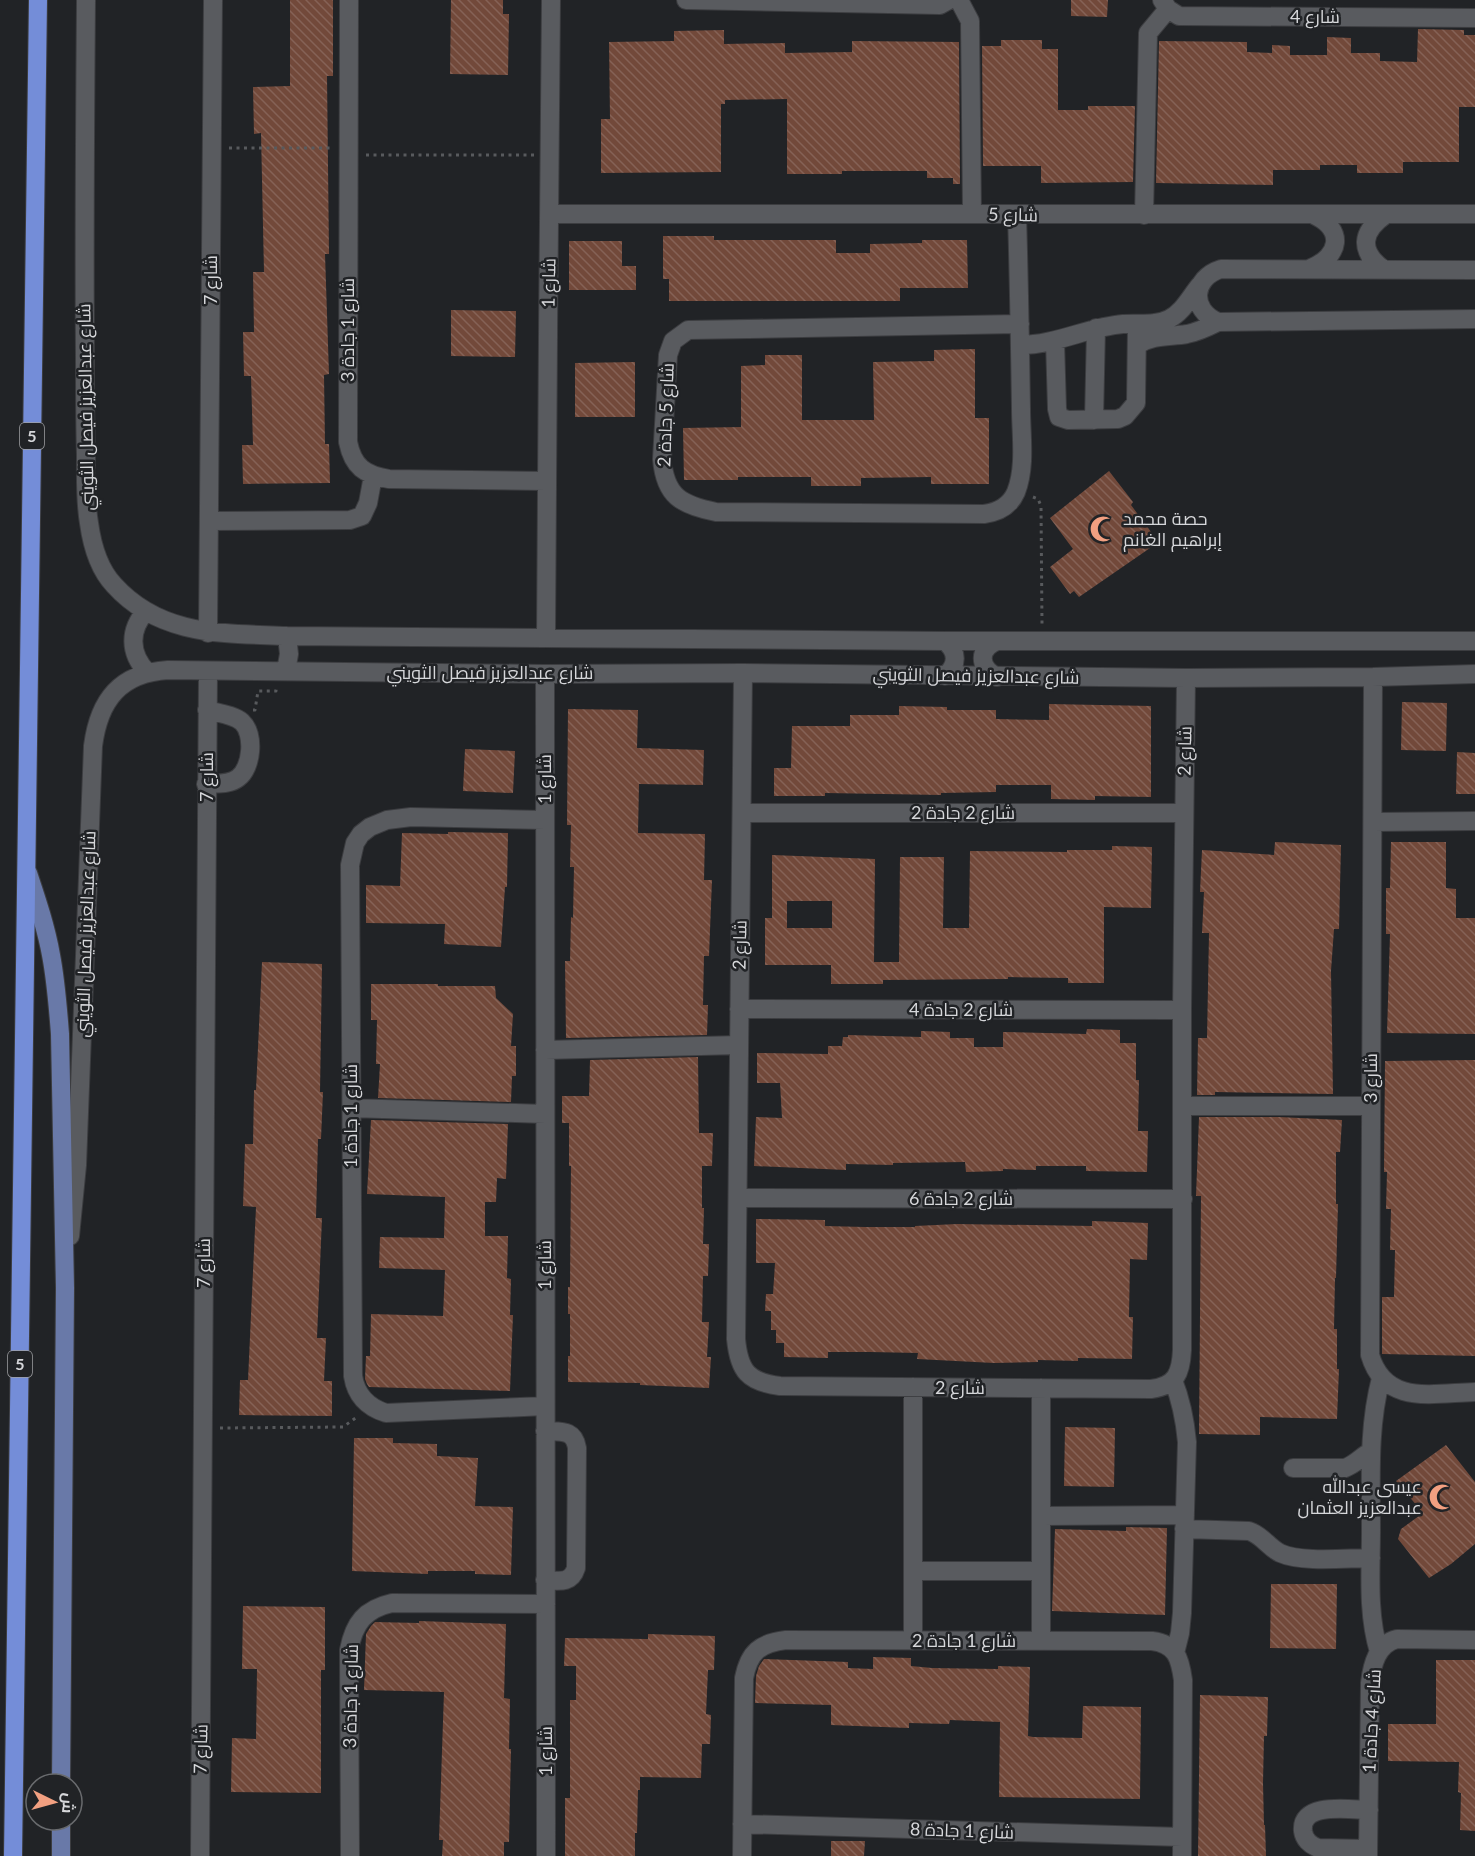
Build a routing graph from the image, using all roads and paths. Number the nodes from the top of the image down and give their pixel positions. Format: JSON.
{"nodes":[{"id":1,"x":38,"y":0,"type":"edge"},
{"id":2,"x":86,"y":0,"type":"edge"},
{"id":3,"x":213,"y":0,"type":"edge"},
{"id":4,"x":349,"y":0,"type":"edge"},
{"id":5,"x":551,"y":0,"type":"edge"},
{"id":6,"x":686,"y":0,"type":"edge"},
{"id":7,"x":949,"y":0,"type":"edge"},
{"id":8,"x":959,"y":0,"type":"edge"},
{"id":9,"x":736,"y":1,"type":"edge"},
{"id":10,"x":1165,"y":4,"type":"edge"},
{"id":11,"x":1464,"y":12,"type":"edge"},
{"id":12,"x":212,"y":148,"type":"junction"},
{"id":13,"x":349,"y":151,"type":"junction"},
{"id":14,"x":550,"y":155,"type":"junction"},
{"id":15,"x":551,"y":214,"type":"junction"},
{"id":16,"x":972,"y":214,"type":"junction"},
{"id":17,"x":1314,"y":214,"type":"junction"},
{"id":18,"x":1475,"y":214,"type":"edge"},
{"id":19,"x":1017,"y":215,"type":"junction"},
{"id":20,"x":1144,"y":215,"type":"junction"},
{"id":21,"x":1385,"y":215,"type":"junction"},
{"id":22,"x":1309,"y":269,"type":"junction"},
{"id":23,"x":1383,"y":269,"type":"junction"},
{"id":24,"x":1475,"y":270,"type":"edge"},
{"id":25,"x":1200,"y":285,"type":"junction"},
{"id":26,"x":1475,"y":319,"type":"edge"},
{"id":27,"x":1218,"y":322,"type":"junction"},
{"id":28,"x":1020,"y":324,"type":"junction"},
{"id":29,"x":1137,"y":324,"type":"junction"},
{"id":30,"x":1096,"y":328,"type":"junction"},
{"id":31,"x":1055,"y":341,"type":"junction"},
{"id":32,"x":1020,"y":345,"type":"junction"},
{"id":33,"x":1137,"y":345,"type":"junction"},
{"id":34,"x":1094,"y":420,"type":"junction"},
{"id":35,"x":373,"y":476,"type":"junction"},
{"id":36,"x":546,"y":481,"type":"junction"},
{"id":37,"x":1016,"y":493,"type":"junction"},
{"id":38,"x":209,"y":521,"type":"junction"},
{"id":39,"x":146,"y":611,"type":"junction"},
{"id":40,"x":208,"y":633,"type":"junction"},
{"id":41,"x":287,"y":636,"type":"junction"},
{"id":42,"x":546,"y":638,"type":"junction"},
{"id":43,"x":1475,"y":640,"type":"edge"},
{"id":44,"x":945,"y":641,"type":"junction"},
{"id":45,"x":997,"y":641,"type":"junction"},
{"id":46,"x":1042,"y":641,"type":"junction"},
{"id":47,"x":208,"y":671,"type":"junction"},
{"id":48,"x":281,"y":671,"type":"junction"},
{"id":49,"x":147,"y":672,"type":"junction"},
{"id":50,"x":743,"y":673,"type":"junction"},
{"id":51,"x":545,"y":674,"type":"junction"},
{"id":52,"x":1475,"y":674,"type":"edge"},
{"id":53,"x":945,"y":676,"type":"junction"},
{"id":54,"x":997,"y":677,"type":"junction"},
{"id":55,"x":1373,"y":677,"type":"junction"},
{"id":56,"x":1186,"y":678,"type":"junction"},
{"id":57,"x":207,"y":710,"type":"junction"},
{"id":58,"x":235,"y":718,"type":"junction"},
{"id":59,"x":206,"y":784,"type":"junction"},
{"id":60,"x":742,"y":813,"type":"junction"},
{"id":61,"x":1184,"y":813,"type":"junction"},
{"id":62,"x":545,"y":820,"type":"junction"},
{"id":63,"x":1475,"y":821,"type":"edge"},
{"id":64,"x":1373,"y":822,"type":"junction"},
{"id":65,"x":27,"y":871,"type":"junction"},
{"id":66,"x":739,"y":1009,"type":"junction"},
{"id":67,"x":1182,"y":1010,"type":"junction"},
{"id":68,"x":739,"y":1045,"type":"junction"},
{"id":69,"x":545,"y":1050,"type":"junction"},
{"id":70,"x":1182,"y":1106,"type":"junction"},
{"id":71,"x":1371,"y":1106,"type":"junction"},
{"id":72,"x":351,"y":1108,"type":"junction"},
{"id":73,"x":545,"y":1114,"type":"junction"},
{"id":74,"x":739,"y":1198,"type":"junction"},
{"id":75,"x":1183,"y":1199,"type":"junction"},
{"id":76,"x":65,"y":1288,"type":"junction"},
{"id":77,"x":1381,"y":1377,"type":"junction"},
{"id":78,"x":1173,"y":1380,"type":"junction"},
{"id":79,"x":913,"y":1387,"type":"junction"},
{"id":80,"x":1041,"y":1388,"type":"junction"},
{"id":81,"x":1475,"y":1392,"type":"edge"},
{"id":82,"x":366,"y":1402,"type":"junction"},
{"id":83,"x":545,"y":1406,"type":"junction"},
{"id":84,"x":204,"y":1428,"type":"junction"},
{"id":85,"x":545,"y":1431,"type":"junction"},
{"id":86,"x":1371,"y":1451,"type":"junction"},
{"id":87,"x":1293,"y":1468,"type":"dead end"},
{"id":88,"x":1041,"y":1516,"type":"junction"},
{"id":89,"x":1184,"y":1522,"type":"junction"},
{"id":90,"x":1371,"y":1558,"type":"junction"},
{"id":91,"x":913,"y":1570,"type":"junction"},
{"id":92,"x":1041,"y":1571,"type":"junction"},
{"id":93,"x":545,"y":1580,"type":"junction"},
{"id":94,"x":546,"y":1604,"type":"junction"},
{"id":95,"x":1475,"y":1640,"type":"edge"},
{"id":96,"x":912,"y":1641,"type":"junction"},
{"id":97,"x":1041,"y":1641,"type":"junction"},
{"id":98,"x":1379,"y":1652,"type":"junction"},
{"id":99,"x":1175,"y":1653,"type":"junction"},
{"id":100,"x":61,"y":1772,"type":"edge"},
{"id":101,"x":1368,"y":1810,"type":"junction"},
{"id":102,"x":742,"y":1824,"type":"junction"},
{"id":103,"x":61,"y":1832,"type":"edge"},
{"id":104,"x":1182,"y":1837,"type":"junction"},
{"id":105,"x":1368,"y":1852,"type":"edge"},
{"id":106,"x":13,"y":1856,"type":"edge"},
{"id":107,"x":61,"y":1856,"type":"edge"},
{"id":108,"x":200,"y":1856,"type":"edge"},
{"id":109,"x":350,"y":1856,"type":"edge"},
{"id":110,"x":546,"y":1856,"type":"edge"},
{"id":111,"x":742,"y":1856,"type":"edge"},
{"id":112,"x":1182,"y":1856,"type":"edge"}],
"edges":[{"from":1,"to":65,"type":"highway","number":"5"},
{"from":2,"to":39,"type":"street","name":"شارع عبدالعزيز فيصل الثويني"},
{"from":3,"to":12,"type":"street","name":"شارع 7"},
{"from":4,"to":13,"type":"street","name":"شارع 1 جادة 3"},
{"from":5,"to":14,"type":"street","name":"شارع 1"},
{"from":6,"to":9,"type":"street"},
{"from":7,"to":9,"type":"street"},
{"from":8,"to":16,"type":"street"},
{"from":10,"to":11,"type":"street","name":"شارع 4"},
{"from":10,"to":20,"type":"street"},
{"from":12,"to":13,"type":"path"},
{"from":12,"to":38,"type":"street","name":"شارع 7"},
{"from":13,"to":14,"type":"path"},
{"from":13,"to":35,"type":"street","name":"شارع 1 جادة 3"},
{"from":14,"to":15,"type":"street","name":"شارع 1"},
{"from":15,"to":16,"type":"street","name":"شارع 5"},
{"from":15,"to":36,"type":"street","name":"شارع 1"},
{"from":16,"to":19,"type":"street","name":"شارع 5"},
{"from":17,"to":20,"type":"street","name":"شارع 5"},
{"from":17,"to":21,"type":"street","name":"شارع 5"},
{"from":17,"to":22,"type":"street"},
{"from":18,"to":21,"type":"street","name":"شارع 5"},
{"from":19,"to":20,"type":"street","name":"شارع 5"},
{"from":19,"to":28,"type":"street"},
{"from":21,"to":23,"type":"street"},
{"from":22,"to":23,"type":"street"},
{"from":22,"to":25,"type":"street"},
{"from":23,"to":24,"type":"street"},
{"from":25,"to":27,"type":"street"},
{"from":25,"to":29,"type":"street"},
{"from":26,"to":27,"type":"street"},
{"from":27,"to":33,"type":"street"},
{"from":28,"to":32,"type":"street"},
{"from":28,"to":37,"type":"street","name":"شارع 5 جادة 2"},
{"from":29,"to":30,"type":"street"},
{"from":29,"to":33,"type":"street"},
{"from":30,"to":31,"type":"street"},
{"from":30,"to":34,"type":"street"},
{"from":31,"to":32,"type":"street"},
{"from":31,"to":34,"type":"street"},
{"from":32,"to":37,"type":"street"},
{"from":33,"to":34,"type":"street"},
{"from":35,"to":36,"type":"street"},
{"from":35,"to":38,"type":"street"},
{"from":36,"to":42,"type":"street","name":"شارع 1"},
{"from":37,"to":46,"type":"path"},
{"from":38,"to":40,"type":"street","name":"شارع 7"},
{"from":39,"to":40,"type":"street","name":"شارع عبدالعزيز فيصل الثويني"},
{"from":39,"to":49,"type":"street"},
{"from":40,"to":41,"type":"street","name":"شارع عبدالعزيز فيصل الثويني"},
{"from":41,"to":42,"type":"street","name":"شارع عبدالعزيز فيصل الثويني"},
{"from":41,"to":48,"type":"street"},
{"from":42,"to":44,"type":"street","name":"شارع عبدالعزيز فيصل الثويني"},
{"from":43,"to":46,"type":"street","name":"شارع عبدالعزيز فيصل الثويني"},
{"from":44,"to":45,"type":"street","name":"شارع عبدالعزيز فيصل الثويني"},
{"from":44,"to":53,"type":"street"},
{"from":45,"to":46,"type":"street","name":"شارع عبدالعزيز فيصل الثويني"},
{"from":45,"to":54,"type":"street"},
{"from":47,"to":48,"type":"street","name":"شارع عبدالعزيز فيصل الثويني"},
{"from":47,"to":49,"type":"street","name":"شارع عبدالعزيز فيصل الثويني"},
{"from":47,"to":57,"type":"street","name":"شارع 7"},
{"from":48,"to":51,"type":"street","name":"شارع عبدالعزيز فيصل الثويني"},
{"from":48,"to":58,"type":"path"},
{"from":49,"to":76,"type":"street","name":"شارع عبدالعزيز فيصل الثويني"},
{"from":50,"to":51,"type":"street","name":"شارع عبدالعزيز فيصل الثويني"},
{"from":50,"to":53,"type":"street","name":"شارع عبدالعزيز فيصل الثويني"},
{"from":50,"to":60,"type":"street","name":"شارع 2"},
{"from":51,"to":62,"type":"street","name":"شارع 1"},
{"from":52,"to":55,"type":"street","name":"شارع عبدالعزيز فيصل الثويني"},
{"from":53,"to":54,"type":"street","name":"شارع عبدالعزيز فيصل الثويني"},
{"from":54,"to":56,"type":"street","name":"شارع عبدالعزيز فيصل الثويني"},
{"from":55,"to":56,"type":"street","name":"شارع عبدالعزيز فيصل الثويني"},
{"from":55,"to":64,"type":"street","name":"شارع 3"},
{"from":56,"to":61,"type":"street","name":"شارع 2"},
{"from":57,"to":58,"type":"street"},
{"from":57,"to":59,"type":"street","name":"شارع 7"},
{"from":58,"to":59,"type":"street"},
{"from":59,"to":84,"type":"street","name":"شارع 7"},
{"from":60,"to":61,"type":"street","name":"شارع 2 جادة 2"},
{"from":60,"to":66,"type":"street","name":"شارع 2"},
{"from":61,"to":67,"type":"street","name":"شارع 2"},
{"from":62,"to":69,"type":"street","name":"شارع 1"},
{"from":62,"to":72,"type":"street","name":"شارع 1 جادة 1"},
{"from":63,"to":64,"type":"street"},
{"from":64,"to":71,"type":"street","name":"شارع 3"},
{"from":65,"to":76,"type":"main road"},
{"from":65,"to":106,"type":"highway","number":"5"},
{"from":66,"to":67,"type":"street","name":"شارع 2 جادة 4"},
{"from":66,"to":68,"type":"street","name":"شارع 2"},
{"from":67,"to":70,"type":"street","name":"شارع 2"},
{"from":68,"to":69,"type":"street"},
{"from":68,"to":74,"type":"street","name":"شارع 2"},
{"from":69,"to":73,"type":"street","name":"شارع 1"},
{"from":70,"to":71,"type":"street"},
{"from":70,"to":75,"type":"street","name":"شارع 2"},
{"from":71,"to":77,"type":"street","name":"شارع 3"},
{"from":72,"to":73,"type":"street"},
{"from":72,"to":82,"type":"street","name":"شارع 1 جادة 1"},
{"from":73,"to":83,"type":"street","name":"شارع 1"},
{"from":74,"to":75,"type":"street","name":"شارع 2 جادة 6"},
{"from":74,"to":79,"type":"street","name":"شارع 2"},
{"from":75,"to":78,"type":"street","name":"شارع 2"},
{"from":76,"to":100,"type":"main road"},
{"from":77,"to":81,"type":"street"},
{"from":77,"to":86,"type":"street"},
{"from":78,"to":80,"type":"street","name":"شارع 2"},
{"from":78,"to":89,"type":"street"},
{"from":79,"to":80,"type":"street","name":"شارع 2"},
{"from":79,"to":91,"type":"street"},
{"from":80,"to":88,"type":"street"},
{"from":82,"to":83,"type":"street"},
{"from":82,"to":84,"type":"path"},
{"from":83,"to":85,"type":"street","name":"شارع 1"},
{"from":84,"to":108,"type":"street","name":"شارع 7"},
{"from":85,"to":93,"type":"street","name":"شارع 1"},
{"from":85,"to":93,"type":"street"},
{"from":86,"to":87,"type":"street"},
{"from":86,"to":90,"type":"street"},
{"from":88,"to":89,"type":"street"},
{"from":88,"to":92,"type":"street"},
{"from":89,"to":90,"type":"street"},
{"from":89,"to":99,"type":"street"},
{"from":90,"to":98,"type":"street"},
{"from":91,"to":92,"type":"street"},
{"from":91,"to":96,"type":"street"},
{"from":92,"to":97,"type":"street"},
{"from":93,"to":94,"type":"street","name":"شارع 1"},
{"from":94,"to":109,"type":"street","name":"شارع 1 جادة 3"},
{"from":94,"to":110,"type":"street","name":"شارع 1"},
{"from":95,"to":98,"type":"street","name":"شارع 4 جادة 1"},
{"from":96,"to":97,"type":"street","name":"شارع 1 جادة 2"},
{"from":96,"to":102,"type":"street","name":"شارع 1 جادة 2"},
{"from":97,"to":99,"type":"street","name":"شارع 1 جادة 2"},
{"from":98,"to":101,"type":"street","name":"شارع 4 جادة 1"},
{"from":99,"to":104,"type":"street"},
{"from":101,"to":105,"type":"street","name":"شارع 4 جادة 1"},
{"from":101,"to":105,"type":"street"},
{"from":102,"to":104,"type":"street","name":"شارع 1 جادة 8"},
{"from":102,"to":111,"type":"street","name":"شارع 1 جادة 2"},
{"from":103,"to":107,"type":"main road"},
{"from":104,"to":112,"type":"street"}]}
